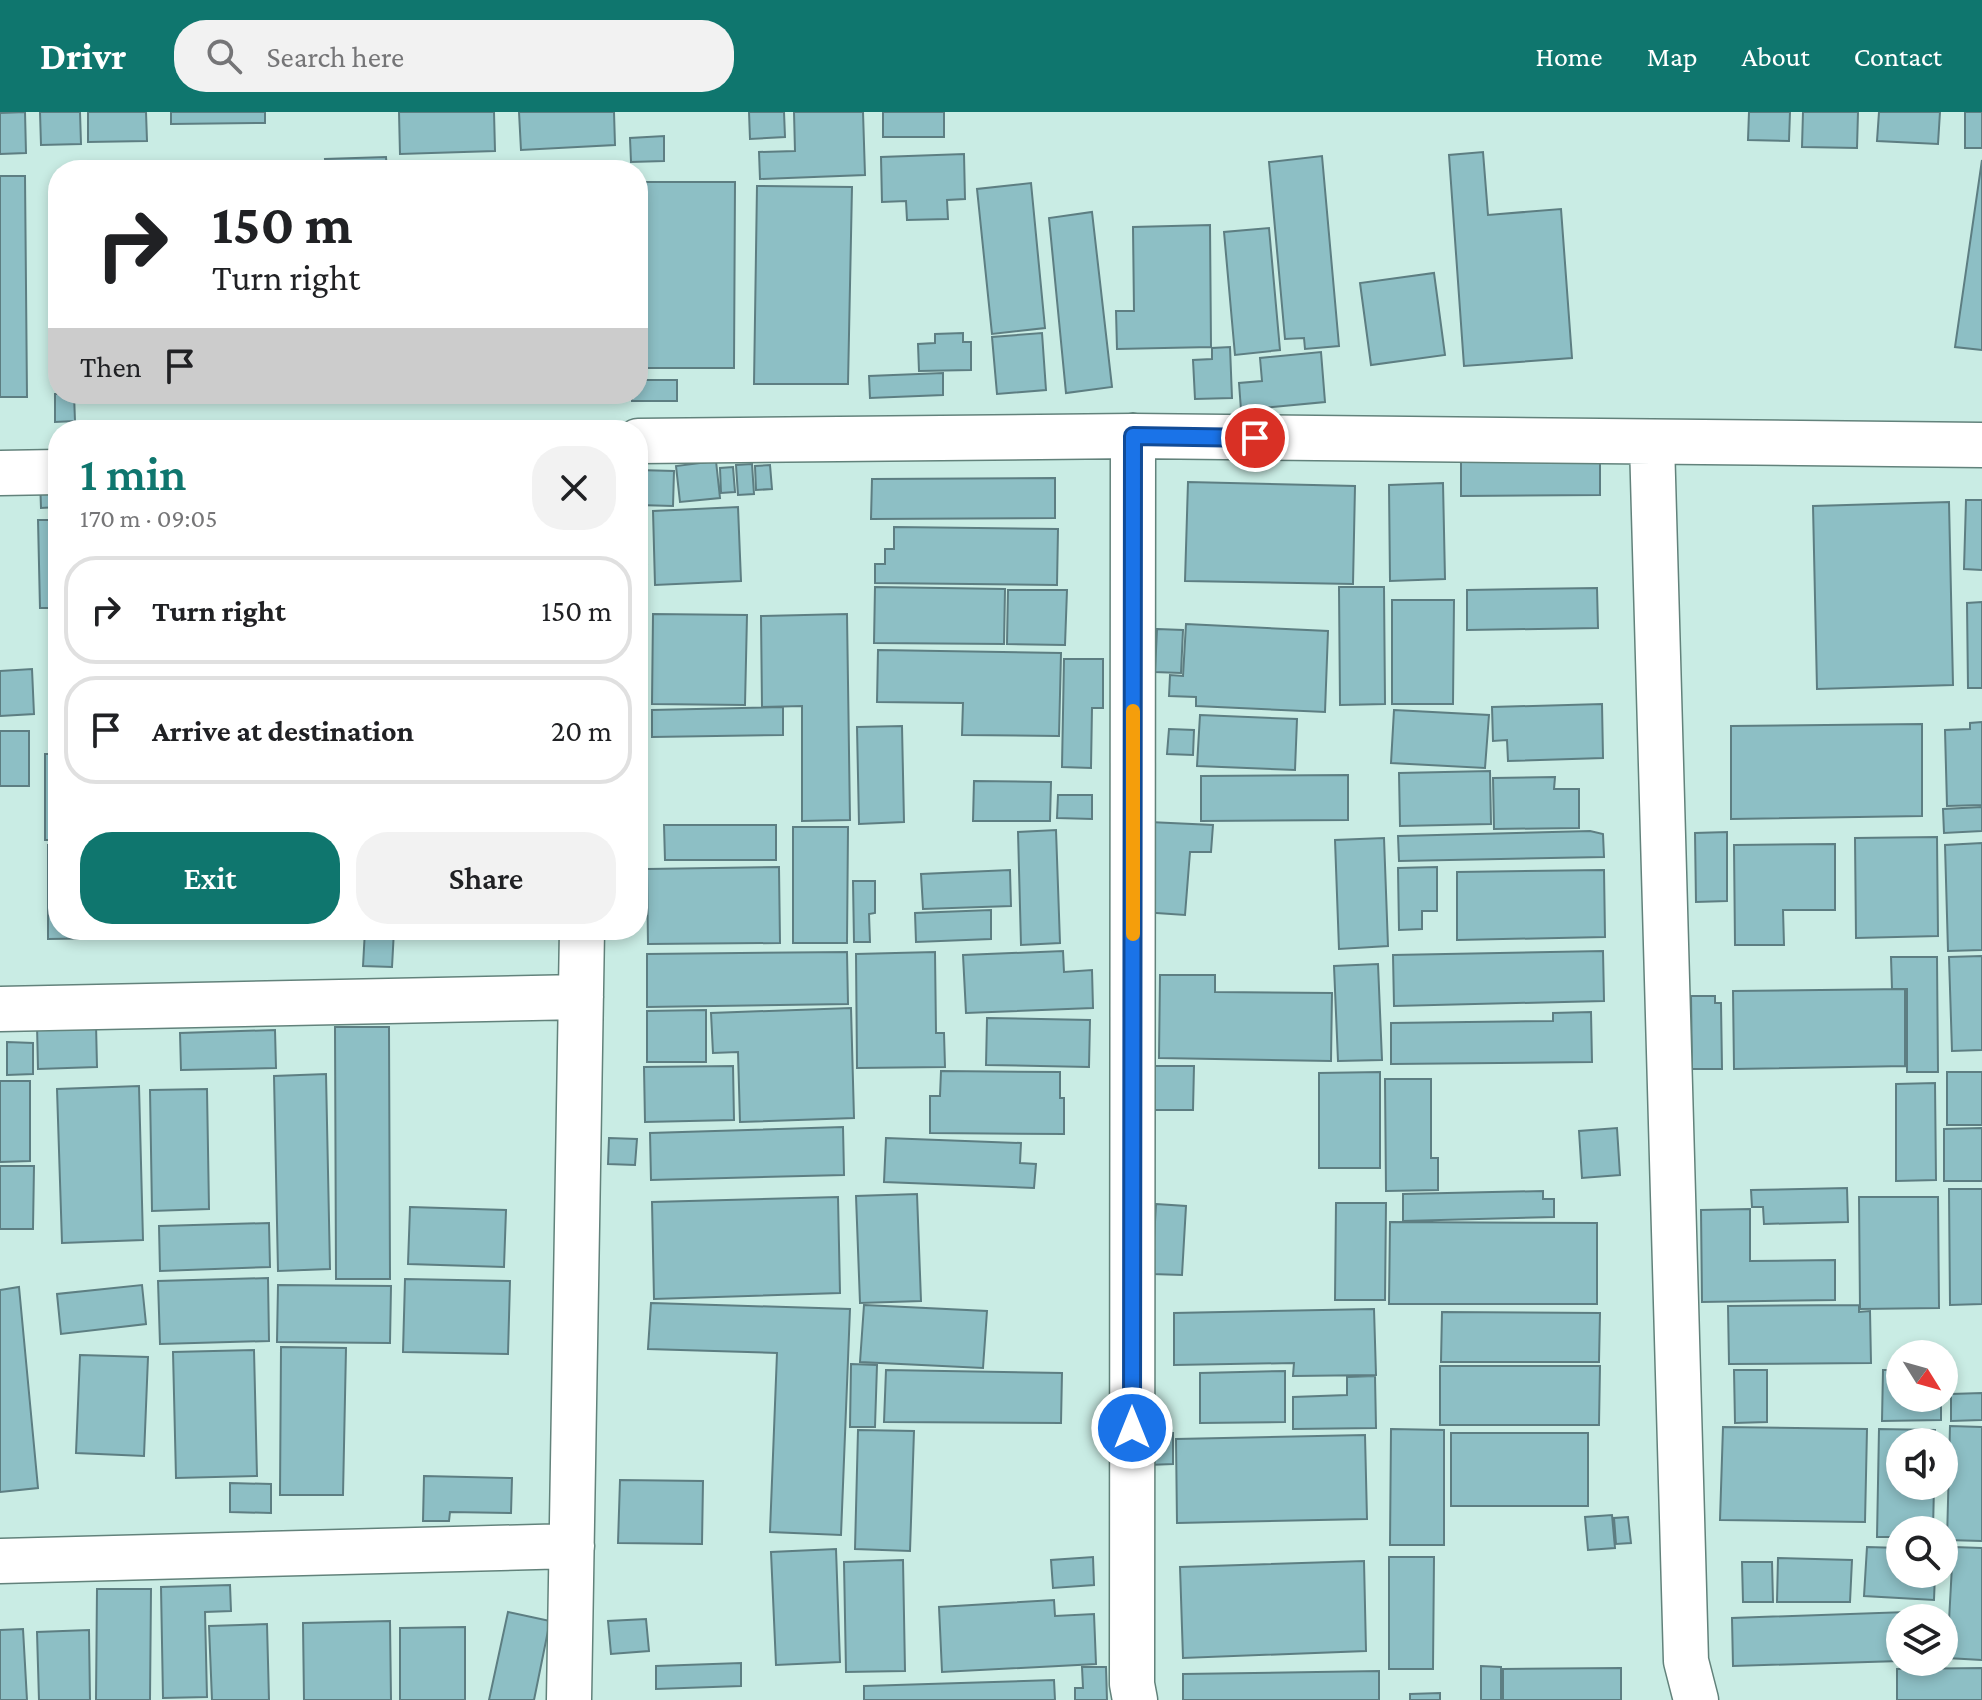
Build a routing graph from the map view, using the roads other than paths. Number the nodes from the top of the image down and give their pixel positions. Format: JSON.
{"nodes":[{"id":1,"x":1133,"y":436,"type":"junction"},
{"id":2,"x":648,"y":441,"type":"edge"},
{"id":3,"x":1652,"y":442,"type":"junction"},
{"id":4,"x":1982,"y":445,"type":"edge"},
{"id":5,"x":48,"y":472,"type":"edge"},
{"id":6,"x":0,"y":473,"type":"edge"},
{"id":7,"x":582,"y":940,"type":"edge"},
{"id":8,"x":581,"y":997,"type":"junction"},
{"id":9,"x":0,"y":1009,"type":"edge"},
{"id":10,"x":572,"y":1546,"type":"junction"},
{"id":11,"x":0,"y":1561,"type":"edge"},
{"id":12,"x":569,"y":1700,"type":"edge"},
{"id":13,"x":1135,"y":1700,"type":"edge"},
{"id":14,"x":1696,"y":1700,"type":"edge"}],
"edges":[{"from":1,"to":2,"type":"street"},
{"from":1,"to":3,"type":"street"},
{"from":1,"to":13,"type":"street"},
{"from":3,"to":4,"type":"street"},
{"from":3,"to":14,"type":"street"},
{"from":5,"to":6,"type":"street"},
{"from":7,"to":8,"type":"street"},
{"from":8,"to":9,"type":"street"},
{"from":8,"to":10,"type":"street"},
{"from":10,"to":11,"type":"street"},
{"from":10,"to":12,"type":"street"}]}
